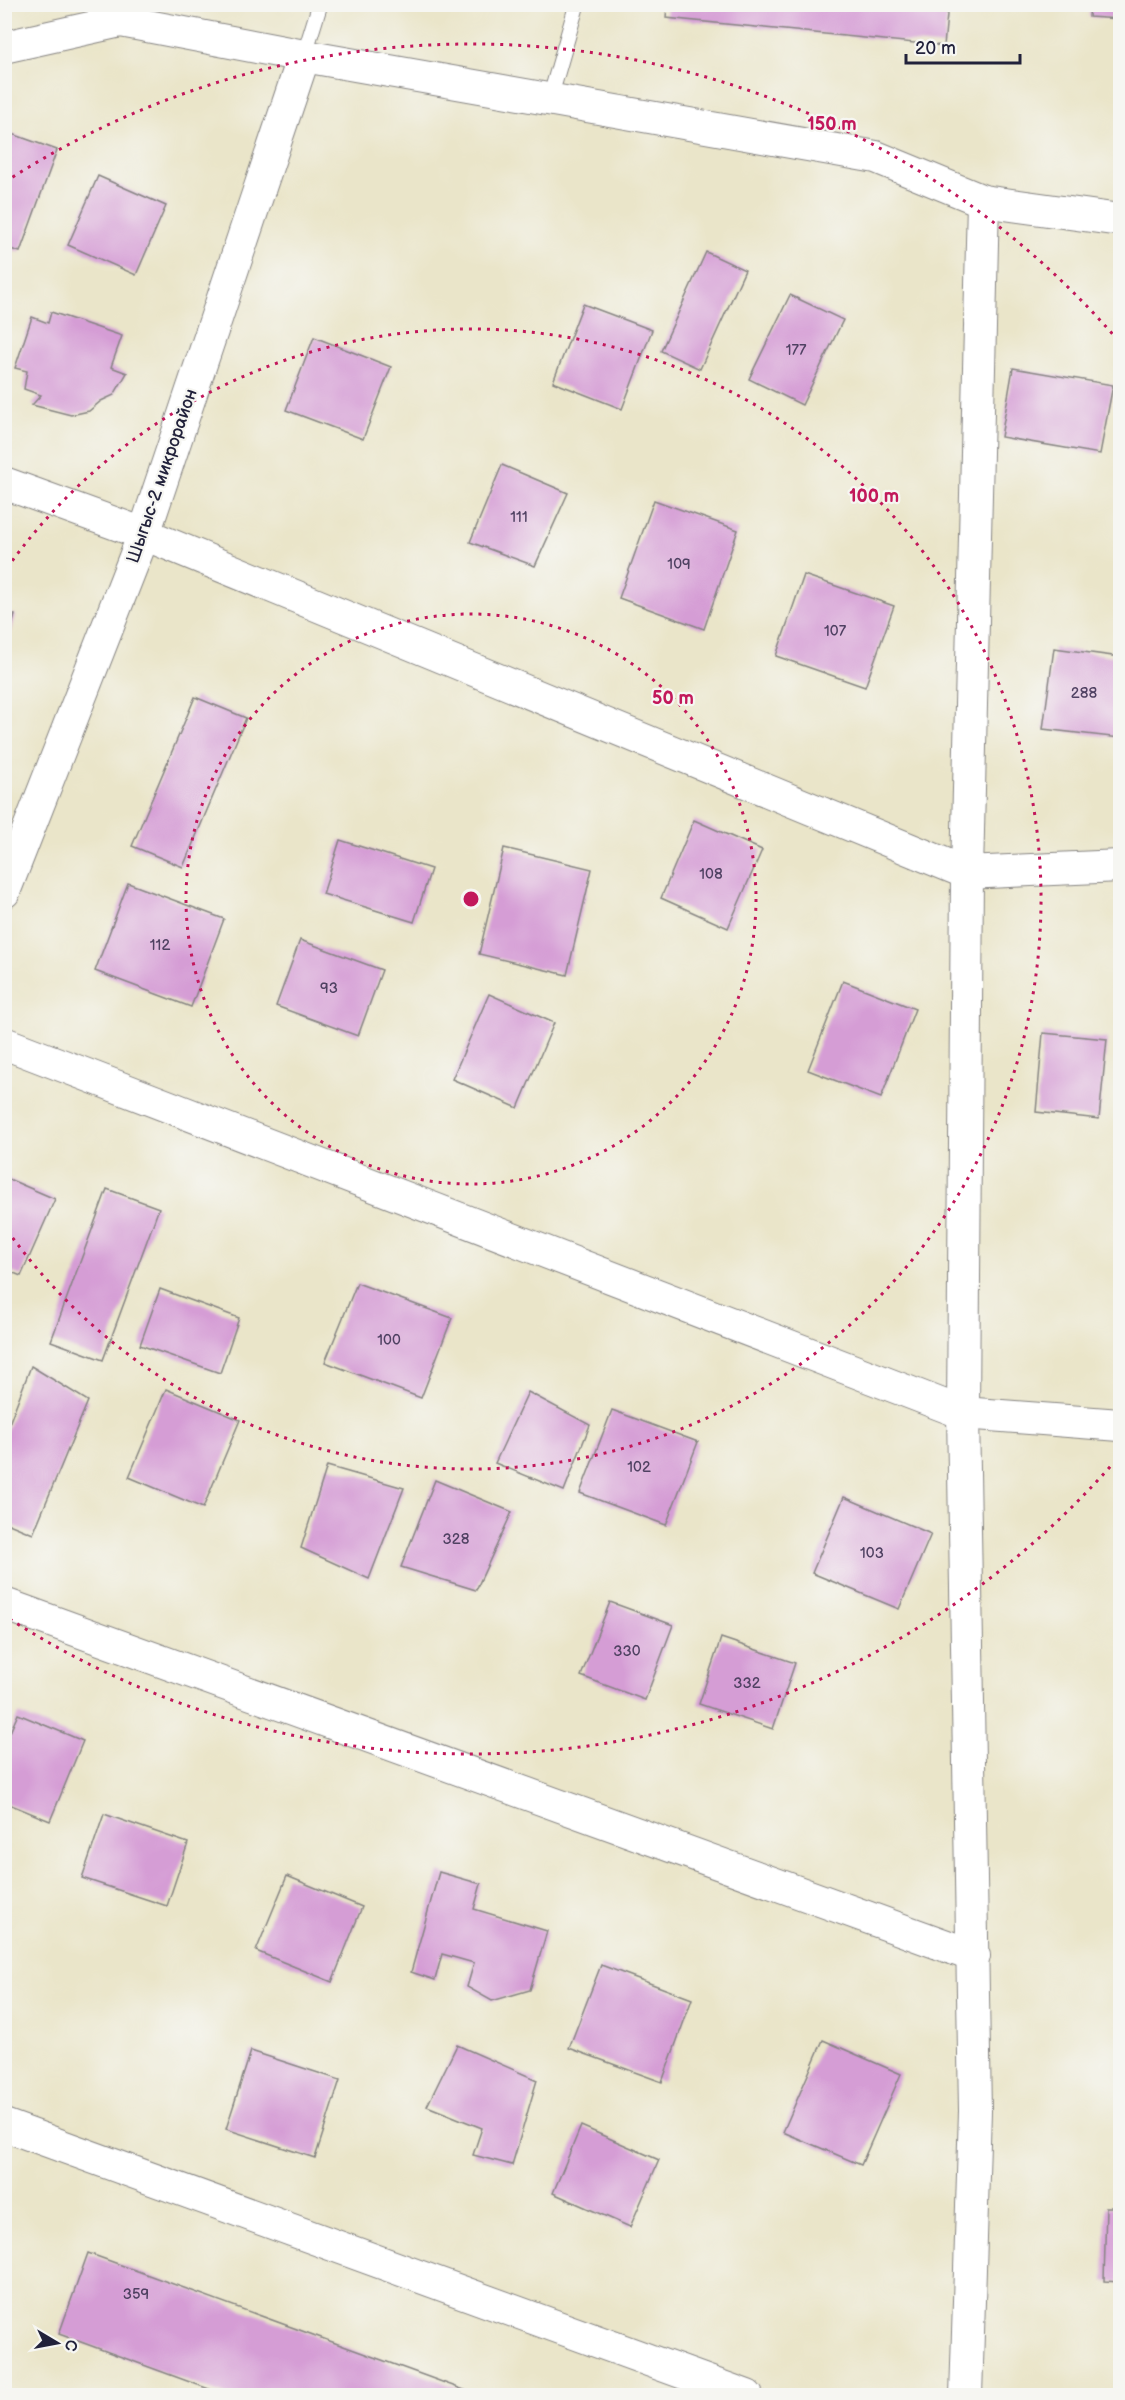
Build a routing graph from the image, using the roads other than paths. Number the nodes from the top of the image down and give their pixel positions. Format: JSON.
{"nodes":[{"id":1,"x":320,"y":4,"type":"edge"},
{"id":2,"x":577,"y":4,"type":"edge"},
{"id":3,"x":124,"y":13,"type":"edge"},
{"id":4,"x":4,"y":47,"type":"edge"},
{"id":5,"x":304,"y":56,"type":"junction"},
{"id":6,"x":550,"y":98,"type":"junction"},
{"id":7,"x":983,"y":201,"type":"junction"},
{"id":8,"x":1120,"y":220,"type":"edge"},
{"id":9,"x":4,"y":483,"type":"edge"},
{"id":10,"x":144,"y":534,"type":"junction"},
{"id":11,"x":1120,"y":867,"type":"edge"},
{"id":12,"x":967,"y":873,"type":"junction"},
{"id":13,"x":4,"y":892,"type":"edge"},
{"id":14,"x":4,"y":1043,"type":"edge"},
{"id":15,"x":963,"y":1413,"type":"junction"},
{"id":16,"x":1120,"y":1425,"type":"edge"},
{"id":17,"x":4,"y":1604,"type":"edge"},
{"id":18,"x":974,"y":1956,"type":"junction"},
{"id":19,"x":4,"y":2125,"type":"edge"},
{"id":20,"x":747,"y":2396,"type":"edge"},
{"id":21,"x":966,"y":2396,"type":"edge"}],
"edges":[{"from":1,"to":5,"type":"lane"},
{"from":2,"to":6,"type":"lane"},
{"from":3,"to":4,"type":"street"},
{"from":3,"to":5,"type":"street"},
{"from":5,"to":6,"type":"street"},
{"from":5,"to":10,"type":"street","name":"Шыгыс-2 микрорайон"},
{"from":6,"to":7,"type":"street"},
{"from":7,"to":8,"type":"street"},
{"from":7,"to":12,"type":"street"},
{"from":9,"to":10,"type":"street"},
{"from":10,"to":12,"type":"street"},
{"from":10,"to":13,"type":"street","name":"Шыгыс-2 микрорайон"},
{"from":11,"to":12,"type":"street"},
{"from":12,"to":15,"type":"street"},
{"from":14,"to":15,"type":"street"},
{"from":15,"to":16,"type":"street"},
{"from":15,"to":18,"type":"street"},
{"from":17,"to":18,"type":"street"},
{"from":18,"to":21,"type":"street"},
{"from":19,"to":20,"type":"street"}]}
